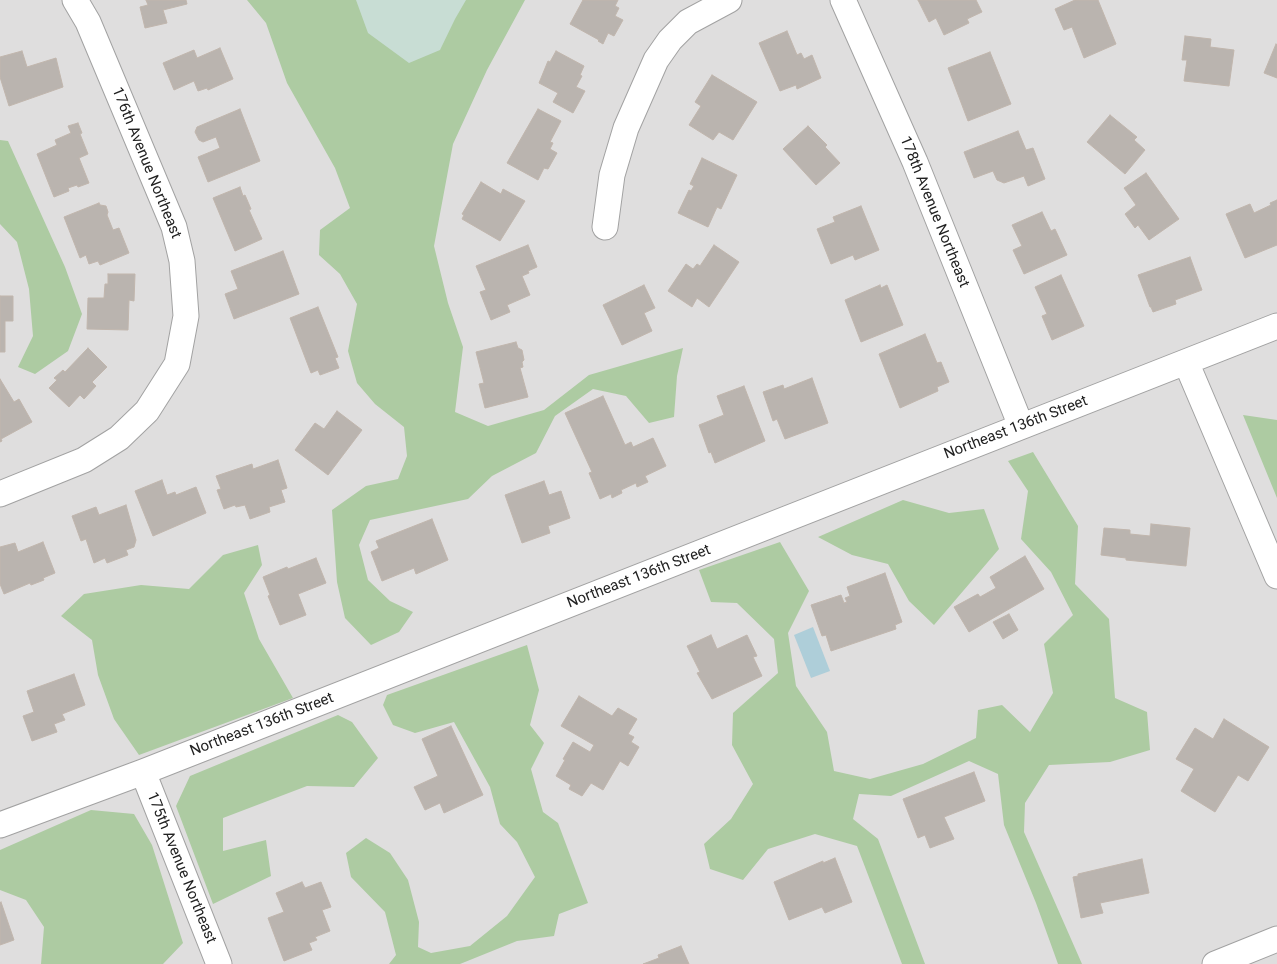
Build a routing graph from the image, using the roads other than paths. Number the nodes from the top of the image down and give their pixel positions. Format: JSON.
{"nodes":[{"id":1,"x":75,"y":0,"type":"edge"},
{"id":2,"x":729,"y":0,"type":"edge"},
{"id":3,"x":842,"y":0,"type":"edge"},
{"id":4,"x":605,"y":227,"type":"dead end"},
{"id":5,"x":1277,"y":326,"type":"edge"},
{"id":6,"x":1186,"y":362,"type":"junction"},
{"id":7,"x":1022,"y":426,"type":"junction"},
{"id":8,"x":0,"y":494,"type":"edge"},
{"id":9,"x":1277,"y":576,"type":"edge"},
{"id":10,"x":143,"y":772,"type":"junction"},
{"id":11,"x":0,"y":825,"type":"edge"},
{"id":12,"x":1277,"y":939,"type":"edge"},
{"id":13,"x":219,"y":964,"type":"edge"},
{"id":14,"x":1215,"y":964,"type":"edge"}],
"edges":[{"from":1,"to":8,"type":"street","name":"176th Avenue Northeast"},
{"from":2,"to":4,"type":"street"},
{"from":3,"to":7,"type":"street","name":"178th Avenue Northeast"},
{"from":5,"to":6,"type":"street","name":"Northeast 136th Street"},
{"from":6,"to":7,"type":"street","name":"Northeast 136th Street"},
{"from":6,"to":9,"type":"street"},
{"from":7,"to":10,"type":"street","name":"Northeast 136th Street"},
{"from":10,"to":11,"type":"street","name":"Northeast 136th Street"},
{"from":10,"to":13,"type":"street","name":"175th Avenue Northeast"},
{"from":12,"to":14,"type":"street"}]}
